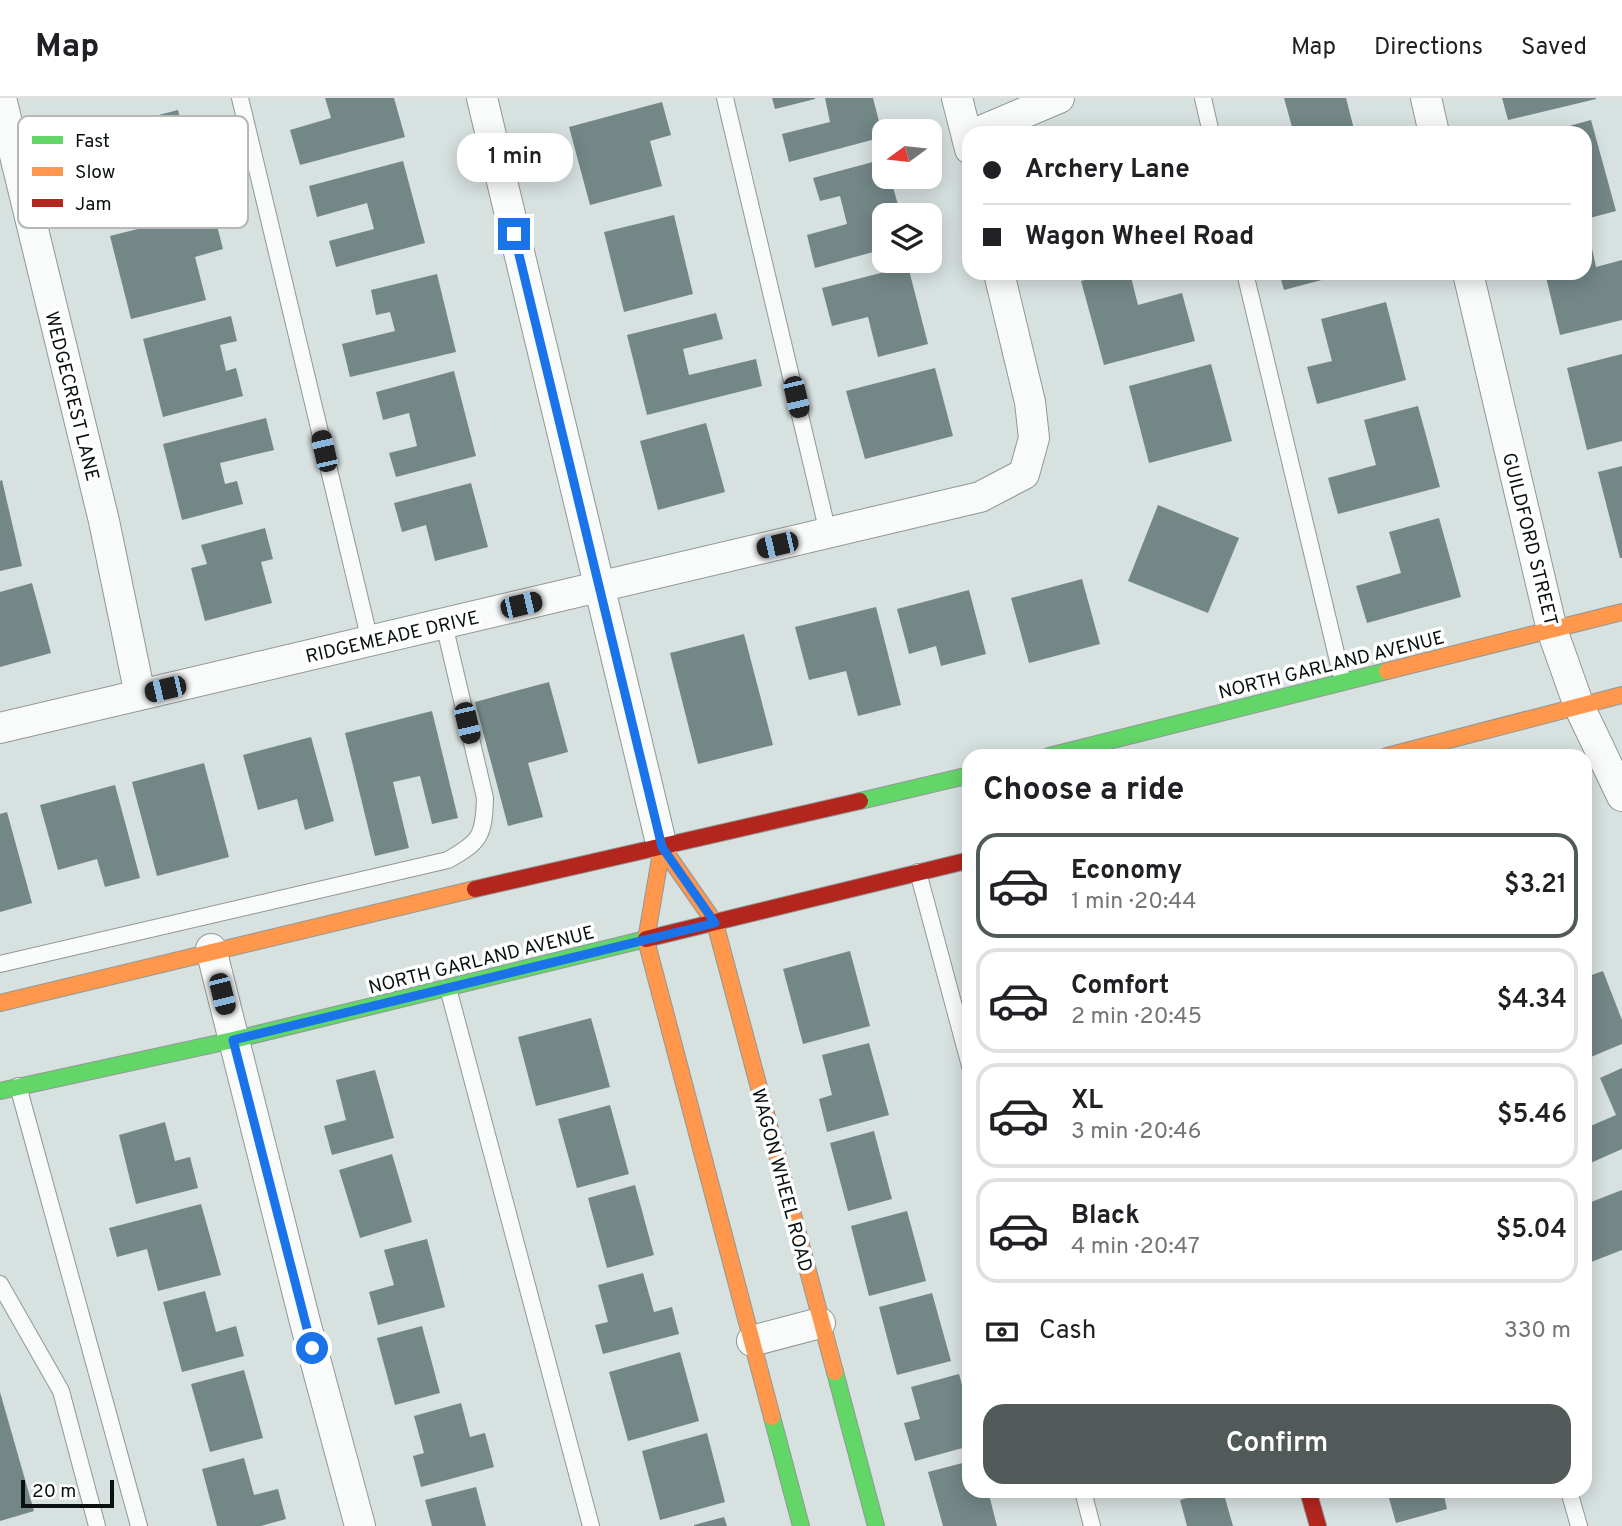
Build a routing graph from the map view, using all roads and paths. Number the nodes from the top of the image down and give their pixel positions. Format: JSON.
{"nodes":[{"id":1,"x":1,"y":98,"type":"edge"},
{"id":2,"x":240,"y":98,"type":"edge"},
{"id":3,"x":482,"y":98,"type":"edge"},
{"id":4,"x":725,"y":98,"type":"edge"},
{"id":5,"x":957,"y":98,"type":"edge"},
{"id":6,"x":1059,"y":98,"type":"edge"},
{"id":7,"x":1203,"y":98,"type":"edge"},
{"id":8,"x":1426,"y":98,"type":"edge"},
{"id":9,"x":244,"y":116,"type":"edge"},
{"id":10,"x":966,"y":126,"type":"edge"},
{"id":11,"x":998,"y":126,"type":"edge"},
{"id":12,"x":1209,"y":126,"type":"edge"},
{"id":13,"x":1432,"y":126,"type":"edge"},
{"id":14,"x":248,"y":131,"type":"edge"},
{"id":15,"x":18,"y":168,"type":"edge"},
{"id":16,"x":33,"y":228,"type":"edge"},
{"id":17,"x":1001,"y":280,"type":"edge"},
{"id":18,"x":1247,"y":280,"type":"edge"},
{"id":19,"x":1470,"y":280,"type":"edge"},
{"id":20,"x":828,"y":533,"type":"junction"},
{"id":21,"x":598,"y":587,"type":"junction"},
{"id":22,"x":1622,"y":612,"type":"edge"},
{"id":23,"x":444,"y":624,"type":"junction"},
{"id":24,"x":1552,"y":630,"type":"junction"},
{"id":25,"x":370,"y":641,"type":"junction"},
{"id":26,"x":1343,"y":682,"type":"junction"},
{"id":27,"x":140,"y":695,"type":"junction"},
{"id":28,"x":1622,"y":695,"type":"edge"},
{"id":29,"x":1579,"y":706,"type":"junction"},
{"id":30,"x":0,"y":728,"type":"edge"},
{"id":31,"x":1107,"y":749,"type":"edge"},
{"id":32,"x":1414,"y":749,"type":"edge"},
{"id":33,"x":962,"y":777,"type":"edge"},
{"id":34,"x":1622,"y":796,"type":"edge"},
{"id":35,"x":662,"y":847,"type":"junction"},
{"id":36,"x":962,"y":862,"type":"edge"},
{"id":37,"x":918,"y":872,"type":"junction"},
{"id":38,"x":715,"y":923,"type":"junction"},
{"id":39,"x":646,"y":940,"type":"junction"},
{"id":40,"x":211,"y":948,"type":"junction"},
{"id":41,"x":0,"y":964,"type":"edge"},
{"id":42,"x":449,"y":988,"type":"junction"},
{"id":43,"x":0,"y":1003,"type":"edge"},
{"id":44,"x":962,"y":1036,"type":"edge"},
{"id":45,"x":233,"y":1040,"type":"junction"},
{"id":46,"x":18,"y":1086,"type":"junction"},
{"id":47,"x":0,"y":1091,"type":"edge"},
{"id":48,"x":0,"y":1284,"type":"edge"},
{"id":49,"x":820,"y":1323,"type":"junction"},
{"id":50,"x":752,"y":1340,"type":"junction"},
{"id":51,"x":1085,"y":1498,"type":"edge"},
{"id":52,"x":1310,"y":1498,"type":"edge"},
{"id":53,"x":1571,"y":1498,"type":"edge"},
{"id":54,"x":97,"y":1526,"type":"edge"},
{"id":55,"x":139,"y":1526,"type":"edge"},
{"id":56,"x":360,"y":1526,"type":"edge"},
{"id":57,"x":591,"y":1526,"type":"edge"},
{"id":58,"x":801,"y":1526,"type":"edge"},
{"id":59,"x":876,"y":1526,"type":"edge"},
{"id":60,"x":1092,"y":1526,"type":"edge"},
{"id":61,"x":1318,"y":1526,"type":"edge"},
{"id":62,"x":1579,"y":1526,"type":"edge"}],
"edges":[{"from":1,"to":15,"type":"street","name":"WEDGECREST LANE"},
{"from":2,"to":9,"type":"lane"},
{"from":3,"to":21,"type":"street","name":"WAGON WHEEL ROAD"},
{"from":4,"to":20,"type":"lane"},
{"from":5,"to":10,"type":"street"},
{"from":6,"to":11,"type":"street"},
{"from":7,"to":12,"type":"lane"},
{"from":8,"to":13,"type":"street"},
{"from":14,"to":25,"type":"lane"},
{"from":16,"to":27,"type":"street","name":"WEDGECREST LANE"},
{"from":17,"to":20,"type":"street","name":"RIDGEMEADE DRIVE"},
{"from":18,"to":26,"type":"lane"},
{"from":19,"to":24,"type":"street","name":"GUILDFORD STREET"},
{"from":20,"to":21,"type":"street","name":"RIDGEMEADE DRIVE"},
{"from":21,"to":23,"type":"street","name":"RIDGEMEADE DRIVE"},
{"from":21,"to":35,"type":"street","name":"WAGON WHEEL ROAD"},
{"from":22,"to":24,"type":"main road","name":"NORTH GARLAND AVENUE"},
{"from":23,"to":25,"type":"street","name":"RIDGEMEADE DRIVE"},
{"from":23,"to":41,"type":"lane"},
{"from":24,"to":26,"type":"main road","name":"NORTH GARLAND AVENUE"},
{"from":24,"to":29,"type":"street","name":"GUILDFORD STREET"},
{"from":25,"to":27,"type":"street","name":"RIDGEMEADE DRIVE"},
{"from":26,"to":31,"type":"main road","name":"NORTH GARLAND AVENUE"},
{"from":27,"to":30,"type":"street","name":"RIDGEMEADE DRIVE"},
{"from":28,"to":29,"type":"main road"},
{"from":29,"to":32,"type":"main road"},
{"from":29,"to":34,"type":"street","name":"GUILDFORD STREET"},
{"from":33,"to":35,"type":"main road"},
{"from":35,"to":38,"type":"main road","name":"WAGON WHEEL ROAD"},
{"from":35,"to":39,"type":"main road","name":"WAGON WHEEL ROAD"},
{"from":35,"to":40,"type":"main road"},
{"from":36,"to":37,"type":"main road","name":"NORTH GARLAND AVENUE"},
{"from":37,"to":38,"type":"main road","name":"NORTH GARLAND AVENUE"},
{"from":37,"to":44,"type":"lane"},
{"from":38,"to":39,"type":"main road","name":"NORTH GARLAND AVENUE"},
{"from":38,"to":49,"type":"main road","name":"WAGON WHEEL ROAD"},
{"from":39,"to":42,"type":"main road","name":"NORTH GARLAND AVENUE"},
{"from":39,"to":50,"type":"main road","name":"WAGON WHEEL ROAD"},
{"from":40,"to":43,"type":"main road"},
{"from":40,"to":45,"type":"street"},
{"from":42,"to":45,"type":"main road","name":"NORTH GARLAND AVENUE"},
{"from":42,"to":57,"type":"lane"},
{"from":45,"to":46,"type":"main road","name":"NORTH GARLAND AVENUE"},
{"from":45,"to":56,"type":"street"},
{"from":46,"to":47,"type":"main road","name":"NORTH GARLAND AVENUE"},
{"from":46,"to":55,"type":"lane"},
{"from":48,"to":54,"type":"lane"},
{"from":49,"to":50,"type":"street"},
{"from":49,"to":59,"type":"main road","name":"WAGON WHEEL ROAD"},
{"from":50,"to":58,"type":"main road","name":"WAGON WHEEL ROAD"},
{"from":51,"to":60,"type":"lane"},
{"from":52,"to":61,"type":"main road"},
{"from":53,"to":62,"type":"lane"}]}
